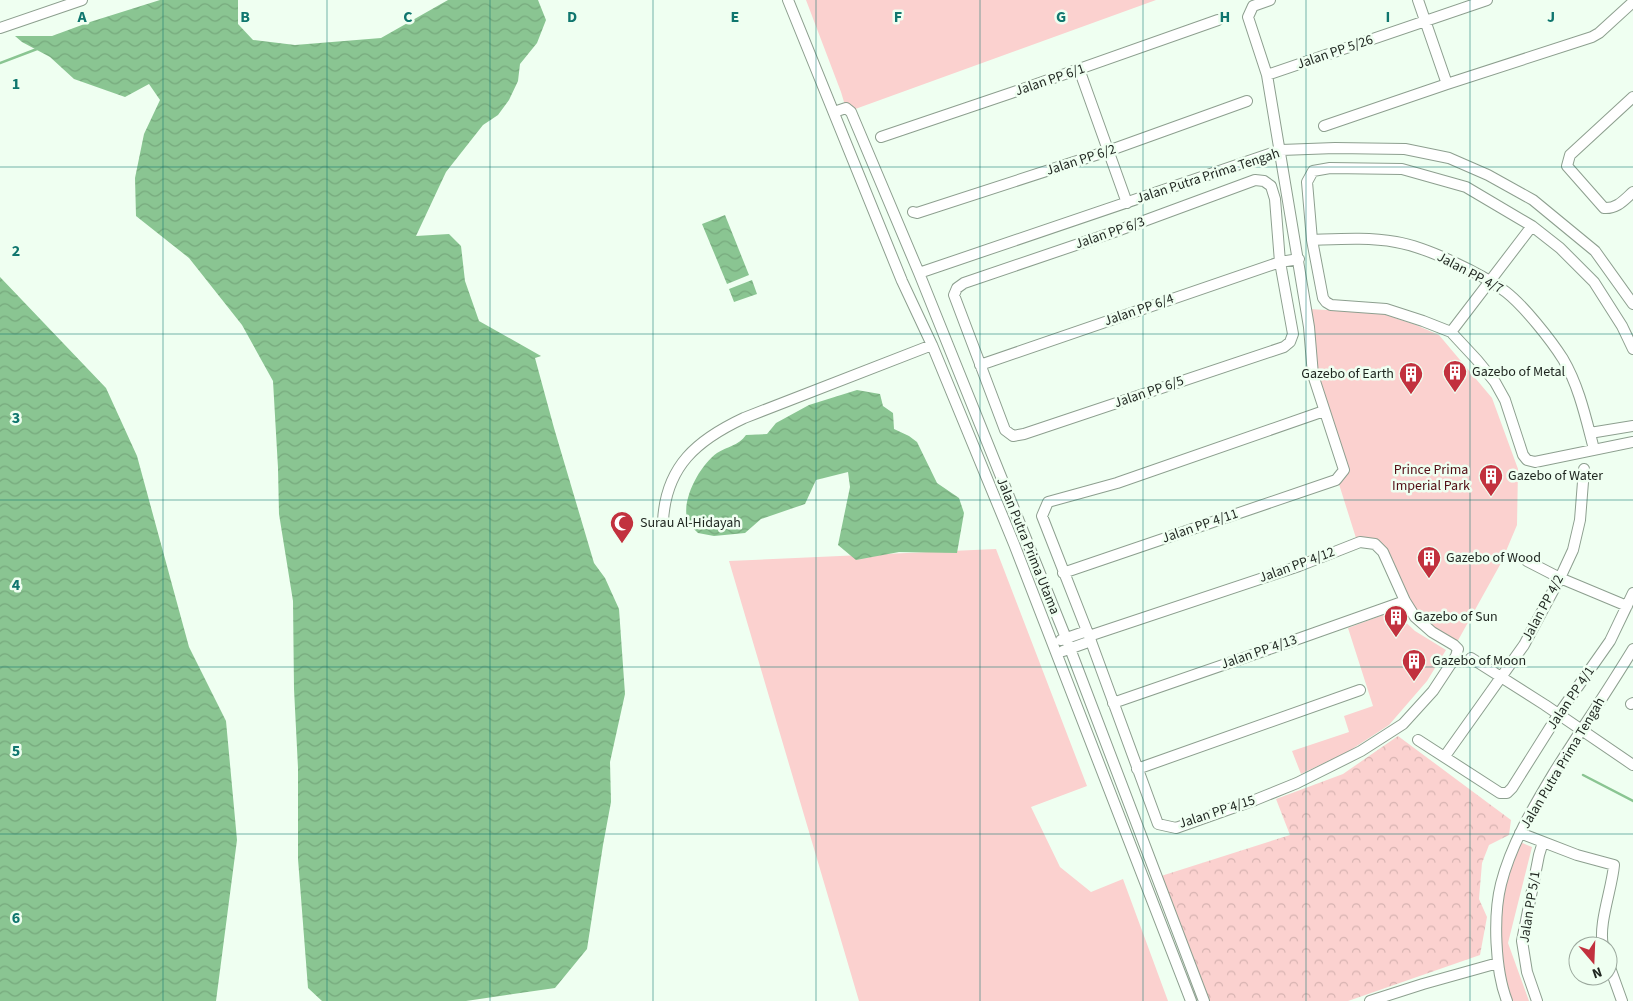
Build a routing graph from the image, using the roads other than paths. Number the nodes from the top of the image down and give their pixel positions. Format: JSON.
{"nodes":[{"id":1,"x":82,"y":0,"type":"edge"},
{"id":2,"x":788,"y":0,"type":"edge"},
{"id":3,"x":1270,"y":0,"type":"edge"},
{"id":4,"x":1418,"y":0,"type":"edge"},
{"id":5,"x":1487,"y":0,"type":"edge"},
{"id":6,"x":1633,"y":2,"type":"edge"},
{"id":7,"x":1218,"y":20,"type":"dead end"},
{"id":8,"x":1425,"y":21,"type":"junction"},
{"id":9,"x":0,"y":28,"type":"edge"},
{"id":10,"x":1079,"y":69,"type":"junction"},
{"id":11,"x":1267,"y":75,"type":"junction"},
{"id":12,"x":1447,"y":84,"type":"junction"},
{"id":13,"x":1633,"y":97,"type":"edge"},
{"id":14,"x":1247,"y":101,"type":"dead end"},
{"id":15,"x":834,"y":112,"type":"junction"},
{"id":16,"x":1324,"y":126,"type":"dead end"},
{"id":17,"x":881,"y":137,"type":"dead end"},
{"id":18,"x":1281,"y":150,"type":"junction"},
{"id":19,"x":1108,"y":151,"type":"junction"},
{"id":20,"x":1633,"y":192,"type":"edge"},
{"id":21,"x":1127,"y":203,"type":"junction"},
{"id":22,"x":913,"y":212,"type":"dead end"},
{"id":23,"x":1532,"y":226,"type":"junction"},
{"id":24,"x":1312,"y":240,"type":"junction"},
{"id":25,"x":1299,"y":259,"type":"junction"},
{"id":26,"x":1280,"y":262,"type":"junction"},
{"id":27,"x":918,"y":273,"type":"junction"},
{"id":28,"x":1490,"y":282,"type":"junction"},
{"id":29,"x":1633,"y":304,"type":"edge"},
{"id":30,"x":1451,"y":332,"type":"junction"},
{"id":31,"x":932,"y":345,"type":"junction"},
{"id":32,"x":1633,"y":349,"type":"edge"},
{"id":33,"x":980,"y":365,"type":"junction"},
{"id":34,"x":1324,"y":411,"type":"junction"},
{"id":35,"x":1633,"y":426,"type":"edge"},
{"id":36,"x":1590,"y":433,"type":"junction"},
{"id":37,"x":1633,"y":442,"type":"edge"},
{"id":38,"x":1594,"y":449,"type":"junction"},
{"id":39,"x":1584,"y":469,"type":"dead end"},
{"id":40,"x":663,"y":521,"type":"dead end"},
{"id":41,"x":1527,"y":561,"type":"dead end"},
{"id":42,"x":1064,"y":573,"type":"junction"},
{"id":43,"x":1560,"y":578,"type":"junction"},
{"id":44,"x":1633,"y":593,"type":"edge"},
{"id":45,"x":1405,"y":601,"type":"junction"},
{"id":46,"x":1627,"y":606,"type":"junction"},
{"id":47,"x":1089,"y":636,"type":"junction"},
{"id":48,"x":1068,"y":643,"type":"junction"},
{"id":49,"x":1054,"y":648,"type":"junction"},
{"id":50,"x":1633,"y":648,"type":"edge"},
{"id":51,"x":1458,"y":649,"type":"joint"},
{"id":52,"x":1471,"y":658,"type":"dead end"},
{"id":53,"x":1502,"y":678,"type":"junction"},
{"id":54,"x":1360,"y":690,"type":"dead end"},
{"id":55,"x":1113,"y":703,"type":"junction"},
{"id":56,"x":1558,"y":714,"type":"junction"},
{"id":57,"x":1581,"y":730,"type":"junction"},
{"id":58,"x":1418,"y":740,"type":"dead end"},
{"id":59,"x":1445,"y":756,"type":"junction"},
{"id":60,"x":1633,"y":765,"type":"edge"},
{"id":61,"x":1137,"y":768,"type":"junction"},
{"id":62,"x":1520,"y":833,"type":"junction"},
{"id":63,"x":1543,"y":842,"type":"junction"},
{"id":64,"x":1602,"y":936,"type":"edge"},
{"id":65,"x":1498,"y":963,"type":"junction"},
{"id":66,"x":1617,"y":986,"type":"edge"},
{"id":67,"x":1191,"y":1001,"type":"edge"},
{"id":68,"x":1204,"y":1001,"type":"edge"},
{"id":69,"x":1370,"y":1001,"type":"edge"},
{"id":70,"x":1506,"y":1001,"type":"edge"},
{"id":71,"x":1537,"y":1001,"type":"edge"},
{"id":72,"x":1622,"y":1001,"type":"edge"}],
"edges":[{"from":1,"to":9,"type":"street"},
{"from":2,"to":15,"type":"street","name":"Jalan Putra Prima Utama"},
{"from":3,"to":11,"type":"street"},
{"from":4,"to":8,"type":"street"},
{"from":5,"to":8,"type":"street","name":"Jalan PP 5/26"},
{"from":6,"to":12,"type":"street"},
{"from":7,"to":10,"type":"street","name":"Jalan PP 6/1"},
{"from":8,"to":11,"type":"street","name":"Jalan PP 5/26"},
{"from":8,"to":12,"type":"street"},
{"from":10,"to":17,"type":"street","name":"Jalan PP 6/1"},
{"from":10,"to":19,"type":"street"},
{"from":11,"to":18,"type":"street"},
{"from":12,"to":16,"type":"street"},
{"from":13,"to":20,"type":"street"},
{"from":14,"to":19,"type":"street","name":"Jalan PP 6/2"},
{"from":15,"to":27,"type":"street","name":"Jalan Putra Prima Utama"},
{"from":15,"to":31,"type":"street","name":"Jalan Putra Prima Utama"},
{"from":18,"to":21,"type":"street","name":"Jalan Putra Prima Tengah"},
{"from":18,"to":25,"type":"street"},
{"from":18,"to":29,"type":"street","name":"Jalan Putra Prima Tengah"},
{"from":19,"to":21,"type":"street"},
{"from":19,"to":22,"type":"street","name":"Jalan PP 6/2"},
{"from":21,"to":27,"type":"street","name":"Jalan Putra Prima Tengah"},
{"from":23,"to":24,"type":"street"},
{"from":23,"to":28,"type":"street"},
{"from":23,"to":32,"type":"street"},
{"from":24,"to":28,"type":"street","name":"Jalan PP 4/7"},
{"from":24,"to":30,"type":"street"},
{"from":25,"to":26,"type":"street","name":"Jalan PP 6/4"},
{"from":25,"to":34,"type":"street"},
{"from":26,"to":33,"type":"street","name":"Jalan PP 6/4"},
{"from":26,"to":33,"type":"street","name":"Jalan PP 6/5"},
{"from":26,"to":33,"type":"street","name":"Jalan PP 6/3"},
{"from":27,"to":48,"type":"street","name":"Jalan Putra Prima Utama"},
{"from":28,"to":30,"type":"street"},
{"from":28,"to":36,"type":"street","name":"Jalan PP 4/7"},
{"from":30,"to":38,"type":"street"},
{"from":31,"to":40,"type":"street"},
{"from":31,"to":49,"type":"street","name":"Jalan Putra Prima Utama"},
{"from":34,"to":42,"type":"street","name":"Jalan PP 4/11"},
{"from":34,"to":42,"type":"street","name":"Jalan PP 4/15"},
{"from":35,"to":36,"type":"street"},
{"from":36,"to":38,"type":"street","name":"Jalan PP 4/7"},
{"from":37,"to":38,"type":"street"},
{"from":39,"to":43,"type":"street","name":"Jalan PP 4/2"},
{"from":41,"to":43,"type":"street"},
{"from":42,"to":47,"type":"street","name":"Jalan PP 4/15"},
{"from":43,"to":46,"type":"street"},
{"from":43,"to":53,"type":"street","name":"Jalan PP 4/2"},
{"from":44,"to":46,"type":"street","name":"Jalan PP 4/1"},
{"from":45,"to":47,"type":"street","name":"Jalan PP 4/12"},
{"from":45,"to":51,"type":"street","name":"Jalan PP 4/12"},
{"from":45,"to":55,"type":"street","name":"Jalan PP 4/13"},
{"from":46,"to":56,"type":"street","name":"Jalan PP 4/1"},
{"from":47,"to":48,"type":"street","name":"Jalan PP 4/12"},
{"from":47,"to":55,"type":"street","name":"Jalan PP 4/15"},
{"from":48,"to":49,"type":"street","name":"Jalan PP 4/12"},
{"from":48,"to":68,"type":"street","name":"Jalan Putra Prima Utama"},
{"from":49,"to":67,"type":"street","name":"Jalan Putra Prima Utama"},
{"from":50,"to":57,"type":"street","name":"Jalan Putra Prima Tengah"},
{"from":51,"to":61,"type":"street","name":"Jalan PP 4/15"},
{"from":52,"to":53,"type":"street"},
{"from":53,"to":56,"type":"street"},
{"from":53,"to":59,"type":"street","name":"Jalan PP 4/2"},
{"from":54,"to":61,"type":"street"},
{"from":55,"to":61,"type":"street","name":"Jalan PP 4/15"},
{"from":56,"to":57,"type":"street"},
{"from":56,"to":59,"type":"street","name":"Jalan PP 4/1"},
{"from":57,"to":60,"type":"street"},
{"from":57,"to":62,"type":"street","name":"Jalan Putra Prima Tengah"},
{"from":58,"to":59,"type":"street"},
{"from":62,"to":63,"type":"street"},
{"from":62,"to":65,"type":"street","name":"Jalan Putra Prima Tengah"},
{"from":63,"to":64,"type":"street"},
{"from":63,"to":71,"type":"street","name":"Jalan PP 5/1"},
{"from":65,"to":69,"type":"street"},
{"from":65,"to":70,"type":"street","name":"Jalan Putra Prima Tengah"},
{"from":66,"to":72,"type":"street"}]}
